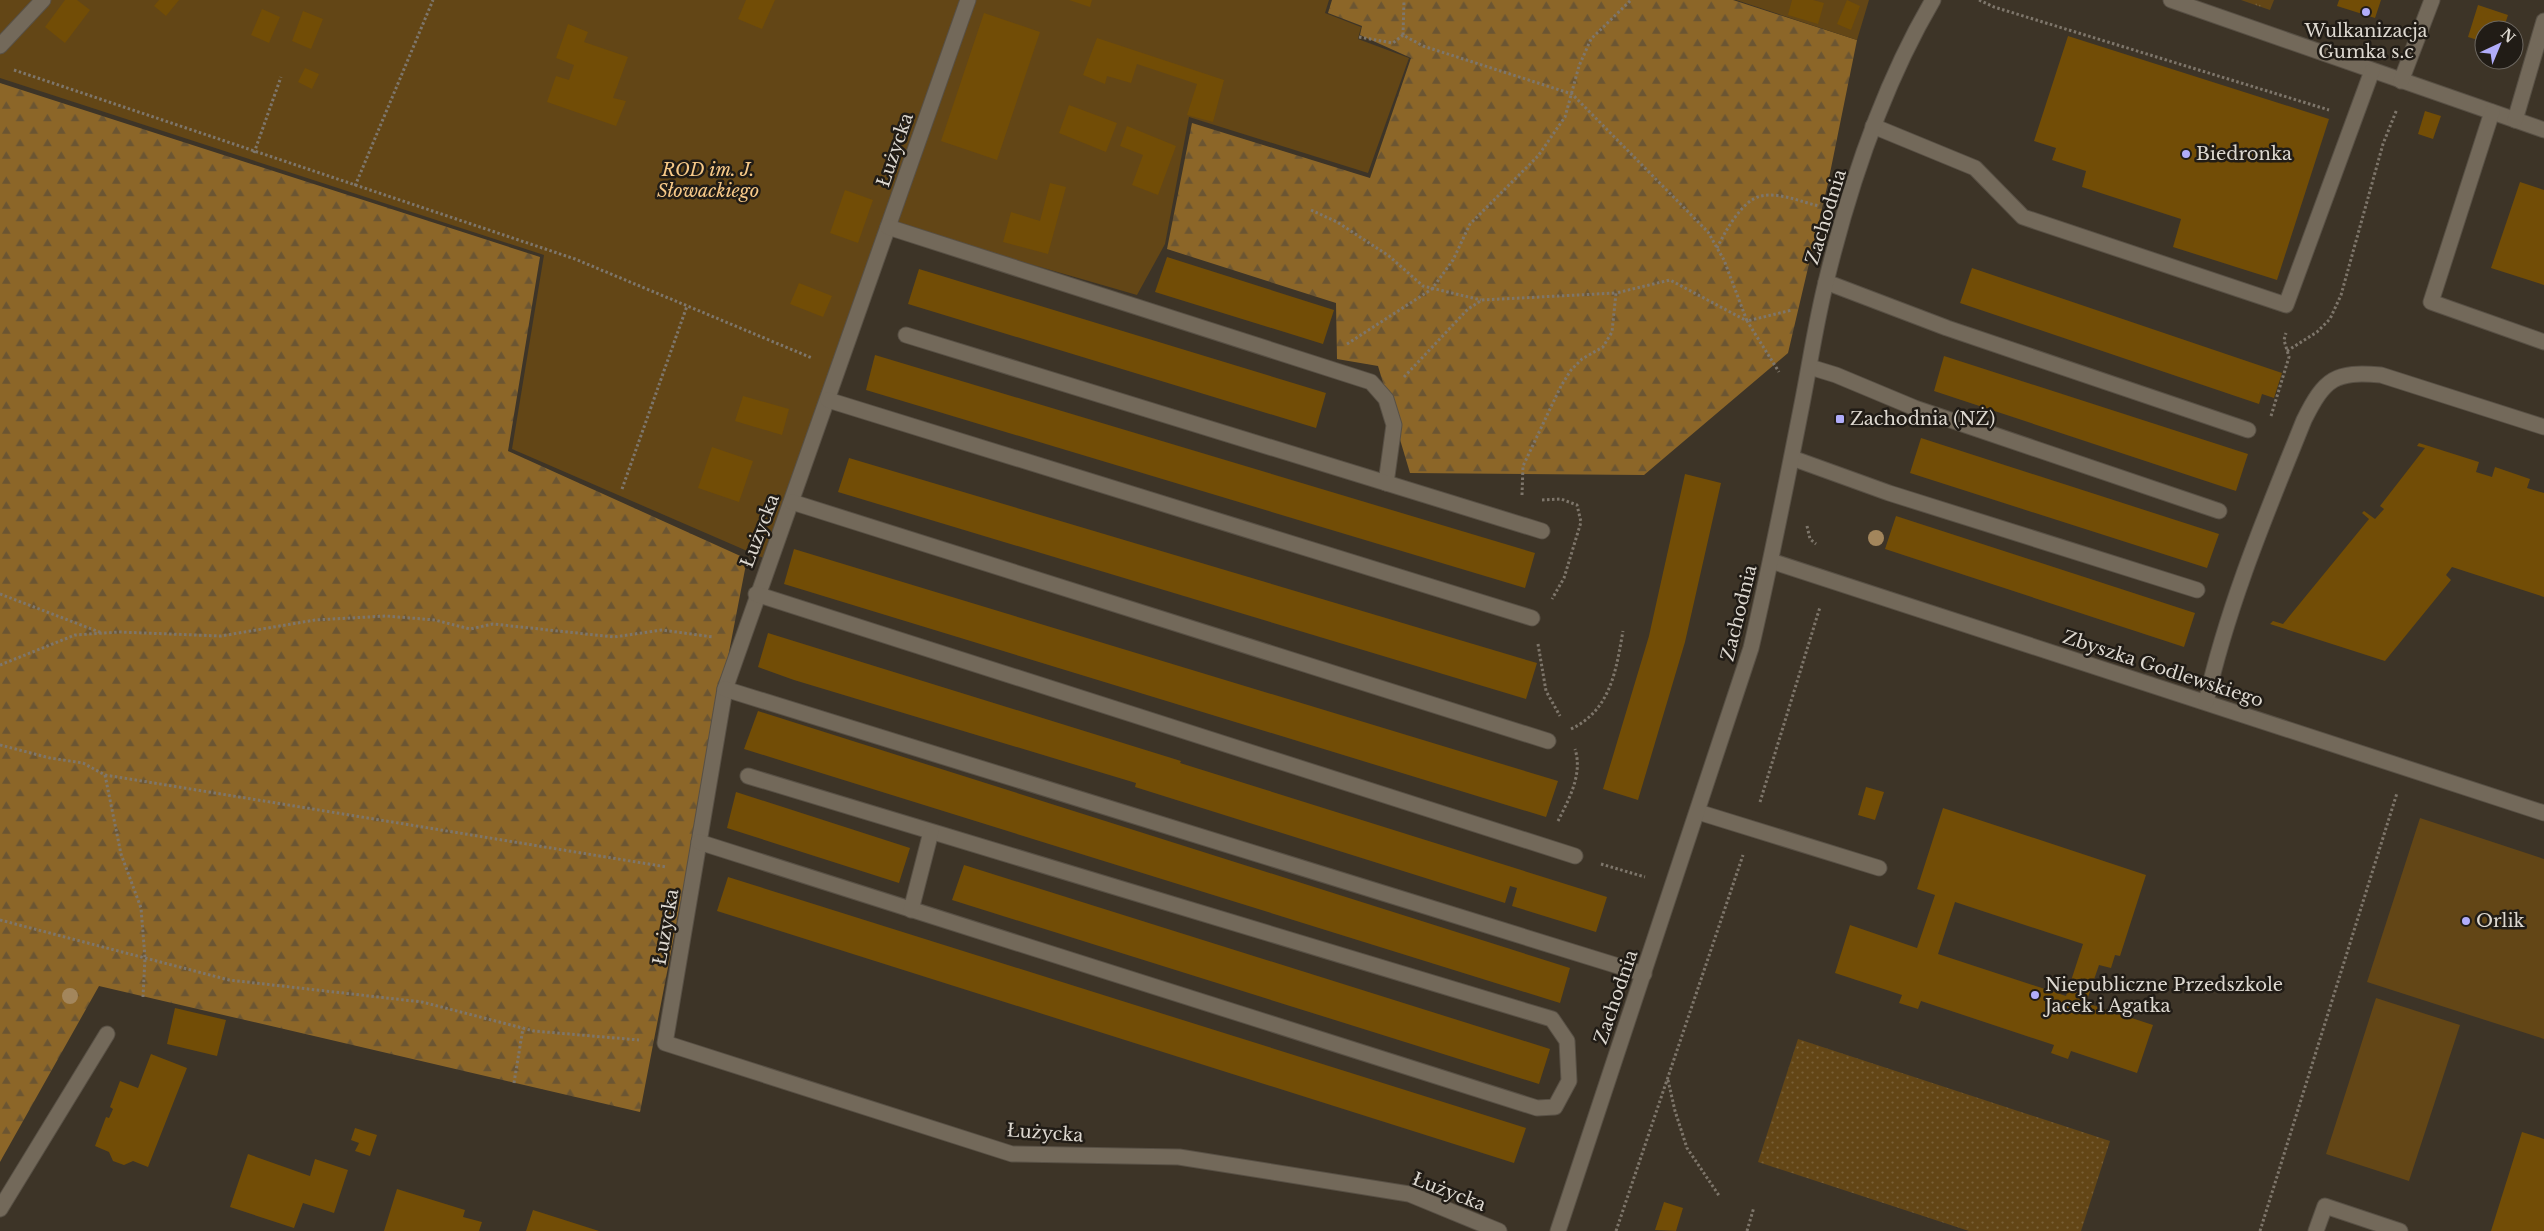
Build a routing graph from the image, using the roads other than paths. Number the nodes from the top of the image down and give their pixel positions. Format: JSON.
{"nodes":[{"id":1,"x":43,"y":0,"type":"edge"},
{"id":2,"x":968,"y":0,"type":"edge"},
{"id":3,"x":1932,"y":0,"type":"edge"},
{"id":4,"x":2171,"y":0,"type":"edge"},
{"id":5,"x":2432,"y":0,"type":"edge"},
{"id":6,"x":2544,"y":21,"type":"edge"},
{"id":7,"x":0,"y":46,"type":"edge"},
{"id":8,"x":2372,"y":71,"type":"junction"},
{"id":9,"x":2404,"y":82,"type":"junction"},
{"id":10,"x":2492,"y":112,"type":"junction"},
{"id":11,"x":2515,"y":120,"type":"junction"},
{"id":12,"x":1873,"y":126,"type":"junction"},
{"id":13,"x":2544,"y":130,"type":"edge"},
{"id":14,"x":888,"y":227,"type":"junction"},
{"id":15,"x":1825,"y":289,"type":"junction"},
{"id":16,"x":906,"y":335,"type":"dead end"},
{"id":17,"x":2544,"y":342,"type":"edge"},
{"id":18,"x":1810,"y":367,"type":"junction"},
{"id":19,"x":828,"y":400,"type":"junction"},
{"id":20,"x":2544,"y":428,"type":"edge"},
{"id":21,"x":2248,"y":430,"type":"dead end"},
{"id":22,"x":1792,"y":458,"type":"junction"},
{"id":23,"x":1386,"y":483,"type":"junction"},
{"id":24,"x":792,"y":502,"type":"junction"},
{"id":25,"x":2219,"y":511,"type":"dead end"},
{"id":26,"x":1542,"y":531,"type":"dead end"},
{"id":27,"x":1771,"y":561,"type":"junction"},
{"id":28,"x":2197,"y":590,"type":"dead end"},
{"id":29,"x":756,"y":594,"type":"junction"},
{"id":30,"x":1532,"y":618,"type":"dead end"},
{"id":31,"x":725,"y":689,"type":"junction"},
{"id":32,"x":2206,"y":702,"type":"junction"},
{"id":33,"x":1548,"y":741,"type":"dead end"},
{"id":34,"x":748,"y":776,"type":"dead end"},
{"id":35,"x":1698,"y":812,"type":"junction"},
{"id":36,"x":2544,"y":813,"type":"edge"},
{"id":37,"x":931,"y":832,"type":"junction"},
{"id":38,"x":699,"y":842,"type":"junction"},
{"id":39,"x":1575,"y":856,"type":"road end"},
{"id":40,"x":1879,"y":868,"type":"dead end"},
{"id":41,"x":911,"y":910,"type":"junction"},
{"id":42,"x":1644,"y":974,"type":"junction"},
{"id":43,"x":107,"y":1034,"type":"dead end"},
{"id":44,"x":0,"y":1209,"type":"edge"},
{"id":45,"x":1499,"y":1231,"type":"edge"},
{"id":46,"x":1558,"y":1231,"type":"edge"},
{"id":47,"x":2316,"y":1231,"type":"edge"},
{"id":48,"x":2400,"y":1231,"type":"edge"}],
"edges":[{"from":1,"to":7,"type":"street"},
{"from":2,"to":14,"type":"street","name":"Łużycka"},
{"from":3,"to":12,"type":"street","name":"Zachodnia"},
{"from":4,"to":8,"type":"street"},
{"from":5,"to":9,"type":"street"},
{"from":6,"to":11,"type":"street"},
{"from":8,"to":9,"type":"street"},
{"from":8,"to":12,"type":"street"},
{"from":9,"to":10,"type":"street"},
{"from":10,"to":11,"type":"street"},
{"from":10,"to":17,"type":"street"},
{"from":11,"to":13,"type":"street"},
{"from":12,"to":15,"type":"street","name":"Zachodnia"},
{"from":14,"to":19,"type":"street","name":"Łużycka"},
{"from":14,"to":23,"type":"street"},
{"from":15,"to":18,"type":"street","name":"Zachodnia"},
{"from":15,"to":21,"type":"street"},
{"from":16,"to":23,"type":"street"},
{"from":18,"to":22,"type":"street","name":"Zachodnia"},
{"from":18,"to":25,"type":"street"},
{"from":19,"to":24,"type":"street","name":"Łużycka"},
{"from":19,"to":30,"type":"street"},
{"from":20,"to":32,"type":"street"},
{"from":22,"to":27,"type":"street","name":"Zachodnia"},
{"from":22,"to":28,"type":"street"},
{"from":23,"to":26,"type":"street"},
{"from":24,"to":29,"type":"street","name":"Łużycka"},
{"from":24,"to":33,"type":"street"},
{"from":27,"to":32,"type":"street","name":"Zbyszka Godlewskiego"},
{"from":27,"to":35,"type":"street","name":"Zachodnia"},
{"from":29,"to":31,"type":"street","name":"Łużycka"},
{"from":29,"to":39,"type":"street"},
{"from":31,"to":38,"type":"street","name":"Łużycka"},
{"from":31,"to":42,"type":"street"},
{"from":32,"to":36,"type":"street","name":"Zbyszka Godlewskiego"},
{"from":34,"to":37,"type":"street"},
{"from":35,"to":40,"type":"street"},
{"from":35,"to":42,"type":"street","name":"Zachodnia"},
{"from":37,"to":41,"type":"street"},
{"from":37,"to":41,"type":"street"},
{"from":38,"to":41,"type":"street"},
{"from":38,"to":45,"type":"street","name":"Łużycka"},
{"from":42,"to":46,"type":"street","name":"Zachodnia"},
{"from":43,"to":44,"type":"street"},
{"from":47,"to":48,"type":"street"}]}
